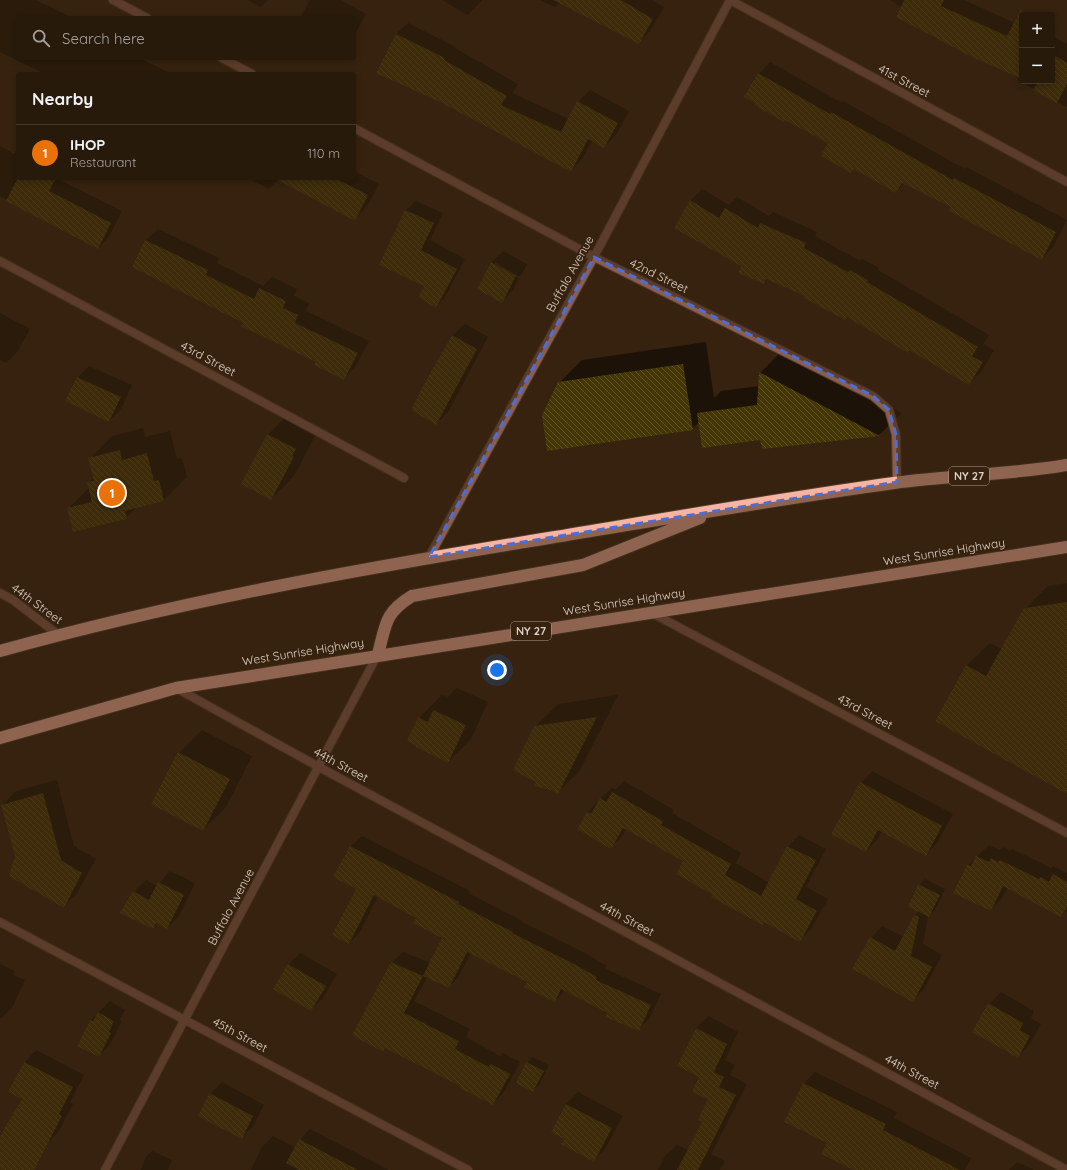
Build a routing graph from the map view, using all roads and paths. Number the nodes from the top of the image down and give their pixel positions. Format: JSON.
{"nodes":[{"id":1,"x":113,"y":0,"type":"edge"},
{"id":2,"x":730,"y":0,"type":"edge"},
{"id":3,"x":143,"y":16,"type":"edge"},
{"id":4,"x":226,"y":60,"type":"edge"},
{"id":5,"x":248,"y":72,"type":"edge"},
{"id":6,"x":356,"y":129,"type":"edge"},
{"id":7,"x":1067,"y":182,"type":"edge"},
{"id":8,"x":594,"y":256,"type":"junction"},
{"id":9,"x":0,"y":261,"type":"edge"},
{"id":10,"x":1067,"y":465,"type":"edge"},
{"id":11,"x":404,"y":478,"type":"dead end"},
{"id":12,"x":896,"y":482,"type":"junction"},
{"id":13,"x":722,"y":509,"type":"junction"},
{"id":14,"x":1067,"y":547,"type":"edge"},
{"id":15,"x":429,"y":557,"type":"junction"},
{"id":16,"x":0,"y":593,"type":"edge"},
{"id":17,"x":651,"y":612,"type":"junction"},
{"id":18,"x":60,"y":636,"type":"junction"},
{"id":19,"x":0,"y":651,"type":"edge"},
{"id":20,"x":378,"y":654,"type":"junction"},
{"id":21,"x":176,"y":688,"type":"junction"},
{"id":22,"x":0,"y":738,"type":"edge"},
{"id":23,"x":318,"y":767,"type":"junction"},
{"id":24,"x":1067,"y":833,"type":"edge"},
{"id":25,"x":0,"y":922,"type":"edge"},
{"id":26,"x":185,"y":1019,"type":"junction"},
{"id":27,"x":105,"y":1170,"type":"edge"},
{"id":28,"x":468,"y":1170,"type":"edge"},
{"id":29,"x":1067,"y":1170,"type":"edge"}],
"edges":[{"from":1,"to":3,"type":"street"},
{"from":2,"to":7,"type":"street","name":"41st Street"},
{"from":2,"to":8,"type":"street","name":"Buffalo Avenue"},
{"from":4,"to":5,"type":"street"},
{"from":6,"to":8,"type":"street","name":"42nd Street"},
{"from":8,"to":12,"type":"street","name":"42nd Street"},
{"from":8,"to":15,"type":"street","name":"Buffalo Avenue"},
{"from":9,"to":11,"type":"street","name":"43rd Street"},
{"from":10,"to":12,"type":"highway","number":"NY 27"},
{"from":12,"to":13,"type":"highway","number":"NY 27"},
{"from":13,"to":15,"type":"highway","number":"NY 27"},
{"from":13,"to":20,"type":"highway"},
{"from":14,"to":17,"type":"highway","name":"West Sunrise Highway","number":"NY 27"},
{"from":15,"to":18,"type":"highway","number":"NY 27"},
{"from":16,"to":18,"type":"street","name":"44th Street"},
{"from":17,"to":20,"type":"highway","name":"West Sunrise Highway","number":"NY 27"},
{"from":17,"to":24,"type":"street","name":"43rd Street"},
{"from":18,"to":19,"type":"highway","number":"NY 27"},
{"from":20,"to":21,"type":"highway","name":"West Sunrise Highway","number":"NY 27"},
{"from":20,"to":23,"type":"street","name":"Buffalo Avenue"},
{"from":21,"to":22,"type":"highway","name":"West Sunrise Highway","number":"NY 27"},
{"from":21,"to":23,"type":"street","name":"44th Street"},
{"from":23,"to":26,"type":"street","name":"Buffalo Avenue"},
{"from":23,"to":29,"type":"street","name":"44th Street"},
{"from":25,"to":26,"type":"street","name":"45th Street"},
{"from":26,"to":27,"type":"street","name":"Buffalo Avenue"},
{"from":26,"to":28,"type":"street","name":"45th Street"}]}
